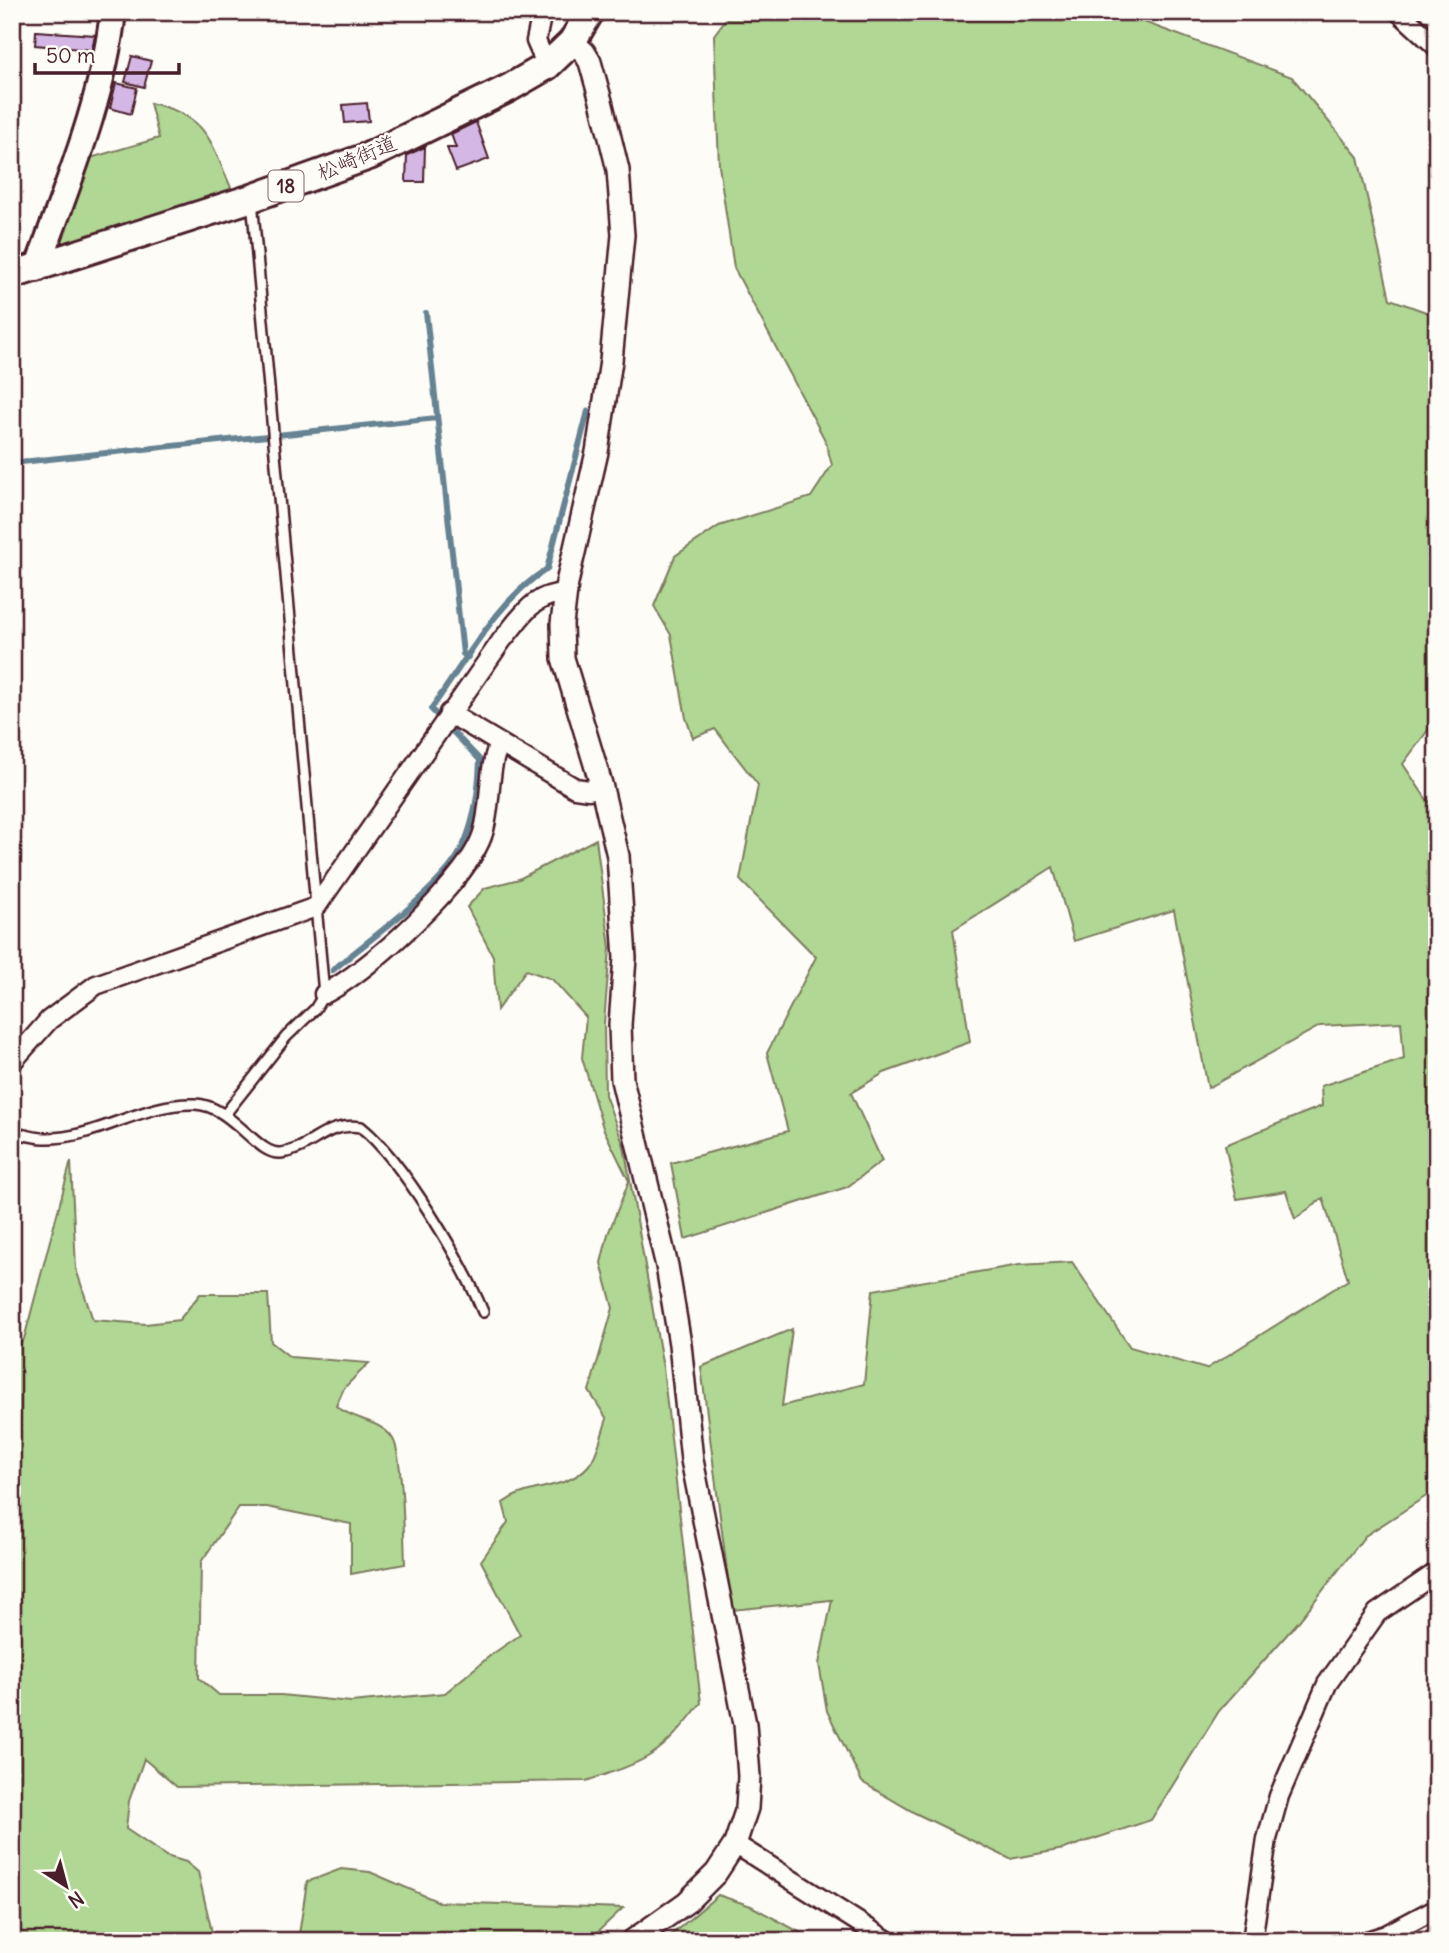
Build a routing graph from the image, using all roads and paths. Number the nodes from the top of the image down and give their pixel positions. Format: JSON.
{"nodes":[{"id":1,"x":113,"y":12,"type":"edge"},
{"id":2,"x":542,"y":12,"type":"edge"},
{"id":3,"x":590,"y":12,"type":"edge"},
{"id":4,"x":1399,"y":12,"type":"edge"},
{"id":5,"x":572,"y":42,"type":"junction"},
{"id":6,"x":1437,"y":47,"type":"edge"},
{"id":7,"x":547,"y":66,"type":"junction"},
{"id":8,"x":252,"y":198,"type":"junction"},
{"id":9,"x":25,"y":272,"type":"edge"},
{"id":10,"x":565,"y":593,"type":"junction"},
{"id":11,"x":449,"y":713,"type":"junction"},
{"id":12,"x":499,"y":744,"type":"junction"},
{"id":13,"x":601,"y":784,"type":"junction"},
{"id":14,"x":316,"y":907,"type":"junction"},
{"id":15,"x":324,"y":994,"type":"junction"},
{"id":16,"x":12,"y":1062,"type":"edge"},
{"id":17,"x":226,"y":1113,"type":"junction"},
{"id":18,"x":12,"y":1132,"type":"edge"},
{"id":19,"x":483,"y":1312,"type":"dead end"},
{"id":20,"x":1437,"y":1572,"type":"edge"},
{"id":21,"x":735,"y":1844,"type":"junction"},
{"id":22,"x":1437,"y":1908,"type":"edge"},
{"id":23,"x":632,"y":1941,"type":"edge"},
{"id":24,"x":888,"y":1941,"type":"edge"},
{"id":25,"x":1252,"y":1941,"type":"edge"},
{"id":26,"x":1367,"y":1941,"type":"edge"}],
"edges":[{"from":1,"to":9,"type":"main road"},
{"from":2,"to":7,"type":"street"},
{"from":3,"to":5,"type":"main road","name":"松崎街道","number":"18"},
{"from":4,"to":6,"type":"street"},
{"from":5,"to":7,"type":"main road","name":"松崎街道","number":"18"},
{"from":5,"to":10,"type":"street"},
{"from":7,"to":8,"type":"main road","name":"松崎街道","number":"18"},
{"from":8,"to":9,"type":"main road","name":"松崎街道","number":"18"},
{"from":8,"to":14,"type":"lane"},
{"from":10,"to":11,"type":"street"},
{"from":10,"to":13,"type":"street"},
{"from":11,"to":12,"type":"street"},
{"from":11,"to":14,"type":"street"},
{"from":12,"to":13,"type":"street"},
{"from":12,"to":15,"type":"street"},
{"from":13,"to":21,"type":"street"},
{"from":14,"to":15,"type":"lane"},
{"from":14,"to":16,"type":"street"},
{"from":15,"to":17,"type":"lane"},
{"from":17,"to":18,"type":"lane"},
{"from":17,"to":19,"type":"lane"},
{"from":20,"to":25,"type":"street"},
{"from":21,"to":23,"type":"street"},
{"from":21,"to":24,"type":"street"},
{"from":22,"to":26,"type":"street"}]}
